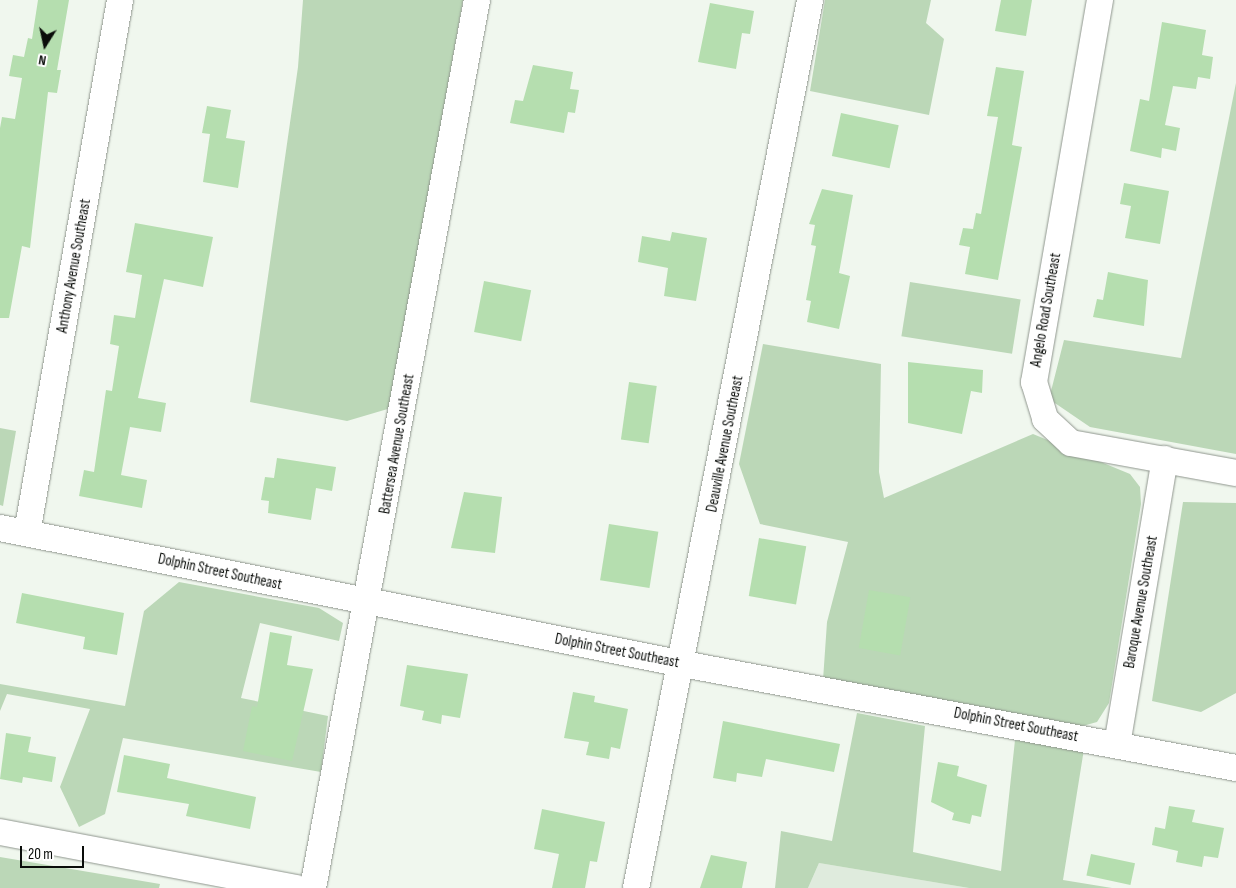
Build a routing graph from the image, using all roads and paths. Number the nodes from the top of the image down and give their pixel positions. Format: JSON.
{"nodes":[{"id":1,"x":120,"y":0,"type":"edge"},
{"id":2,"x":477,"y":0,"type":"edge"},
{"id":3,"x":810,"y":0,"type":"edge"},
{"id":4,"x":1100,"y":0,"type":"edge"},
{"id":5,"x":1165,"y":460,"type":"junction"},
{"id":6,"x":1236,"y":473,"type":"edge"},
{"id":7,"x":0,"y":528,"type":"edge"},
{"id":8,"x":27,"y":533,"type":"junction"},
{"id":9,"x":368,"y":602,"type":"junction"},
{"id":10,"x":683,"y":664,"type":"junction"},
{"id":11,"x":1117,"y":745,"type":"junction"},
{"id":12,"x":1236,"y":768,"type":"edge"},
{"id":13,"x":0,"y":832,"type":"edge"},
{"id":14,"x":297,"y":888,"type":"edge"},
{"id":15,"x":312,"y":888,"type":"edge"},
{"id":16,"x":636,"y":888,"type":"edge"}],
"edges":[{"from":1,"to":8,"type":"street","name":"Anthony Avenue Southeast"},
{"from":2,"to":9,"type":"street","name":"Battersea Avenue Southeast"},
{"from":3,"to":10,"type":"street","name":"Deauville Avenue Southeast"},
{"from":4,"to":5,"type":"street","name":"Angelo Road Southeast"},
{"from":5,"to":6,"type":"street","name":"Angelo Road Southeast"},
{"from":5,"to":11,"type":"street","name":"Baroque Avenue Southeast"},
{"from":7,"to":8,"type":"street","name":"Dolphin Street Southeast"},
{"from":8,"to":9,"type":"street","name":"Dolphin Street Southeast"},
{"from":9,"to":10,"type":"street","name":"Dolphin Street Southeast"},
{"from":9,"to":15,"type":"street","name":"Battersea Avenue Southeast"},
{"from":10,"to":11,"type":"street","name":"Dolphin Street Southeast"},
{"from":10,"to":16,"type":"street","name":"Deauville Avenue Southeast"},
{"from":11,"to":12,"type":"street","name":"Dolphin Street Southeast"},
{"from":13,"to":14,"type":"street"}]}
